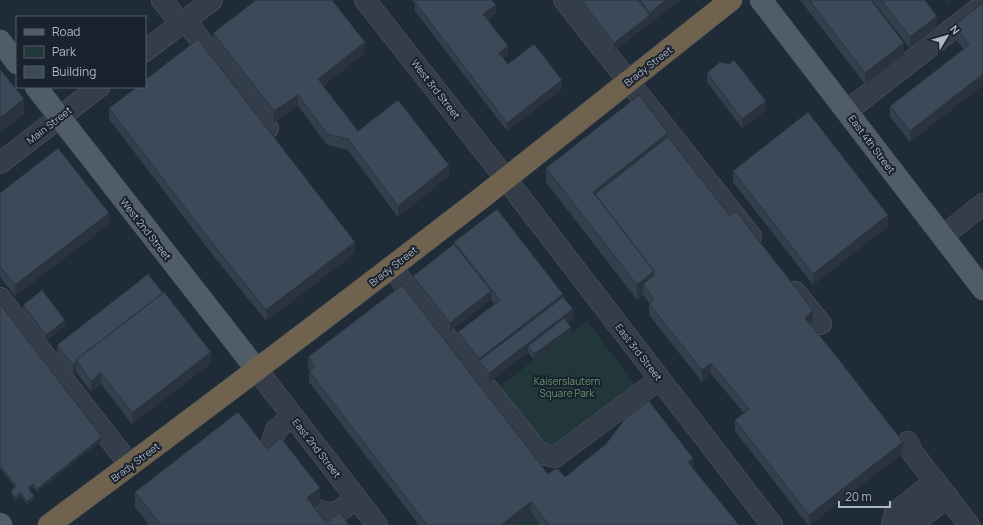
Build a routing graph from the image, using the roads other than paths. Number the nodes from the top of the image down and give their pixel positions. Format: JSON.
{"nodes":[{"id":1,"x":162,"y":0,"type":"edge"},
{"id":2,"x":212,"y":0,"type":"edge"},
{"id":3,"x":365,"y":0,"type":"edge"},
{"id":4,"x":564,"y":0,"type":"edge"},
{"id":5,"x":731,"y":0,"type":"edge"},
{"id":6,"x":761,"y":0,"type":"edge"},
{"id":7,"x":983,"y":5,"type":"edge"},
{"id":8,"x":183,"y":22,"type":"junction"},
{"id":9,"x":0,"y":42,"type":"edge"},
{"id":10,"x":146,"y":51,"type":"edge"},
{"id":11,"x":16,"y":62,"type":"edge"},
{"id":12,"x":628,"y":81,"type":"junction"},
{"id":13,"x":37,"y":88,"type":"edge"},
{"id":14,"x":98,"y":88,"type":"edge"},
{"id":15,"x":847,"y":111,"type":"junction"},
{"id":16,"x":59,"y":117,"type":"junction"},
{"id":17,"x":268,"y":128,"type":"edge"},
{"id":18,"x":0,"y":163,"type":"edge"},
{"id":19,"x":506,"y":179,"type":"junction"},
{"id":20,"x":983,"y":204,"type":"edge"},
{"id":21,"x":943,"y":236,"type":"junction"},
{"id":22,"x":761,"y":249,"type":"edge"},
{"id":23,"x":391,"y":268,"type":"junction"},
{"id":24,"x":786,"y":280,"type":"edge"},
{"id":25,"x":983,"y":289,"type":"edge"},
{"id":26,"x":0,"y":298,"type":"edge"},
{"id":27,"x":821,"y":324,"type":"dead end"},
{"id":28,"x":257,"y":370,"type":"junction"},
{"id":29,"x":660,"y":379,"type":"junction"},
{"id":30,"x":292,"y":416,"type":"junction"},
{"id":31,"x":908,"y":442,"type":"dead end"},
{"id":32,"x":274,"y":458,"type":"edge"},
{"id":33,"x":130,"y":465,"type":"junction"},
{"id":34,"x":935,"y":481,"type":"junction"},
{"id":35,"x":948,"y":497,"type":"junction"},
{"id":36,"x":356,"y":498,"type":"junction"},
{"id":37,"x":314,"y":508,"type":"edge"},
{"id":38,"x":50,"y":525,"type":"edge"},
{"id":39,"x":377,"y":525,"type":"edge"},
{"id":40,"x":772,"y":525,"type":"edge"},
{"id":41,"x":892,"y":525,"type":"edge"},
{"id":42,"x":911,"y":525,"type":"edge"},
{"id":43,"x":969,"y":525,"type":"edge"}],
"edges":[{"from":1,"to":8,"type":"street"},
{"from":2,"to":8,"type":"street"},
{"from":3,"to":19,"type":"street","name":"West 3rd Street"},
{"from":4,"to":12,"type":"street"},
{"from":5,"to":12,"type":"highway","name":"Brady Street"},
{"from":6,"to":15,"type":"main road","name":"East 4th Street"},
{"from":7,"to":15,"type":"street"},
{"from":8,"to":10,"type":"street"},
{"from":8,"to":17,"type":"street"},
{"from":9,"to":11,"type":"main road"},
{"from":12,"to":19,"type":"highway","name":"Brady Street"},
{"from":12,"to":22,"type":"street"},
{"from":13,"to":16,"type":"main road","name":"West 2nd Street"},
{"from":14,"to":16,"type":"street","name":"Main Street"},
{"from":15,"to":21,"type":"main road","name":"East 4th Street"},
{"from":16,"to":18,"type":"street","name":"Main Street"},
{"from":16,"to":28,"type":"main road","name":"West 2nd Street"},
{"from":19,"to":23,"type":"highway","name":"Brady Street"},
{"from":19,"to":29,"type":"street","name":"East 3rd Street"},
{"from":20,"to":21,"type":"street"},
{"from":21,"to":25,"type":"main road","name":"East 4th Street"},
{"from":23,"to":28,"type":"highway","name":"Brady Street"},
{"from":23,"to":29,"type":"street"},
{"from":24,"to":27,"type":"street"},
{"from":26,"to":33,"type":"street"},
{"from":28,"to":30,"type":"street","name":"East 2nd Street"},
{"from":28,"to":33,"type":"highway","name":"Brady Street"},
{"from":29,"to":40,"type":"street","name":"East 3rd Street"},
{"from":30,"to":32,"type":"street"},
{"from":30,"to":36,"type":"street","name":"East 2nd Street"},
{"from":31,"to":34,"type":"street"},
{"from":33,"to":38,"type":"highway","name":"Brady Street"},
{"from":34,"to":35,"type":"street"},
{"from":34,"to":41,"type":"street"},
{"from":35,"to":42,"type":"street"},
{"from":35,"to":43,"type":"street"},
{"from":36,"to":37,"type":"street"},
{"from":36,"to":39,"type":"street","name":"East 2nd Street"}]}
